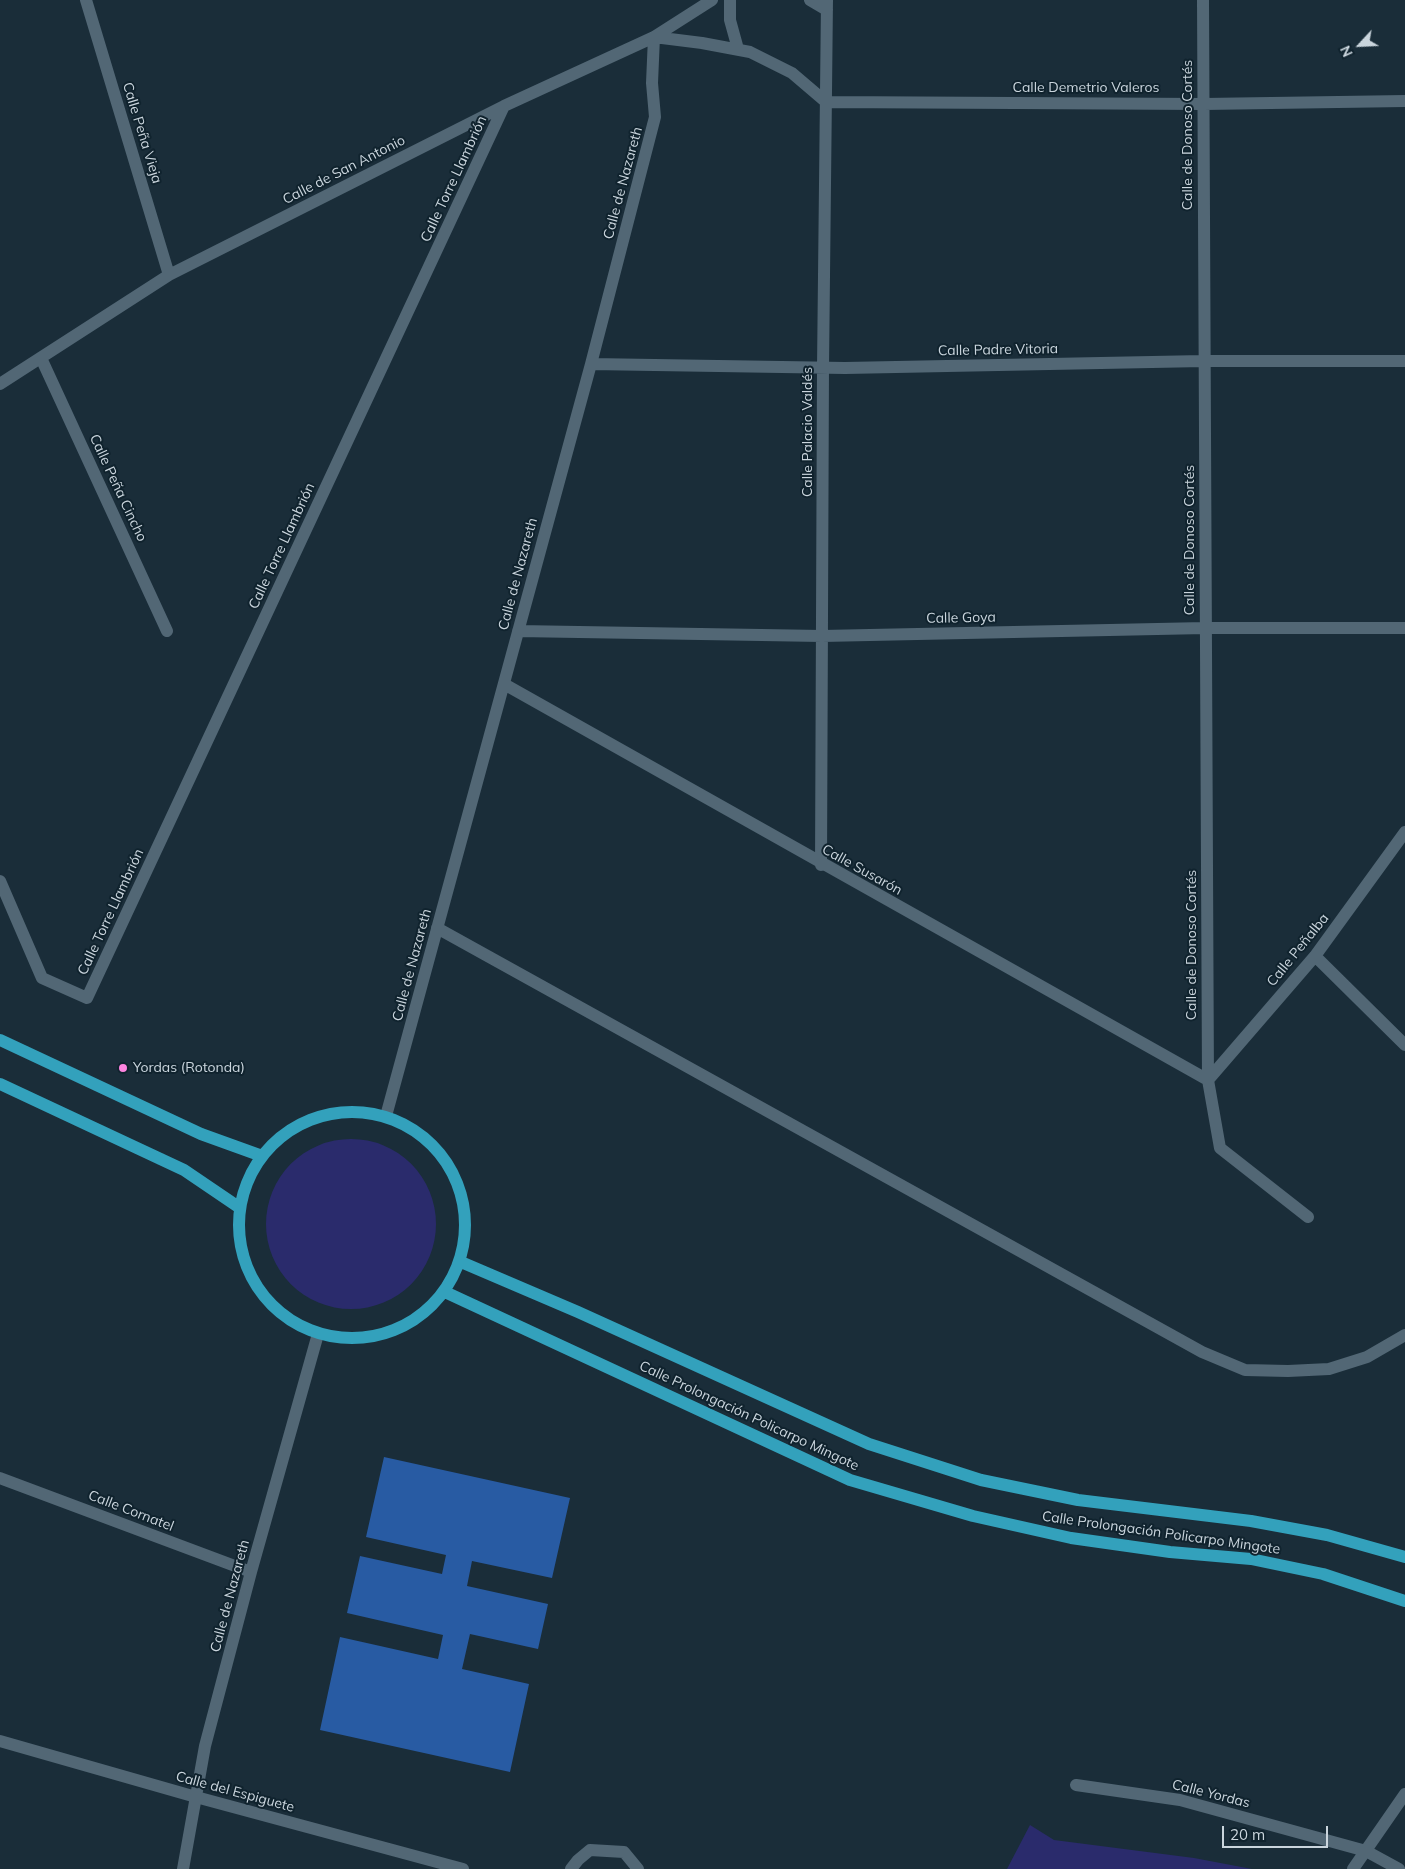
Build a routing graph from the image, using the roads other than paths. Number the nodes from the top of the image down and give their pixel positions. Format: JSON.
{"nodes":[{"id":1,"x":86,"y":0,"type":"edge"},
{"id":2,"x":712,"y":0,"type":"edge"},
{"id":3,"x":730,"y":0,"type":"edge"},
{"id":4,"x":810,"y":0,"type":"edge"},
{"id":5,"x":1203,"y":0,"type":"edge"},
{"id":6,"x":827,"y":5,"type":"edge"},
{"id":7,"x":654,"y":37,"type":"junction"},
{"id":8,"x":738,"y":49,"type":"junction"},
{"id":9,"x":1405,"y":101,"type":"edge"},
{"id":10,"x":826,"y":102,"type":"junction"},
{"id":11,"x":1204,"y":104,"type":"junction"},
{"id":12,"x":504,"y":106,"type":"junction"},
{"id":13,"x":169,"y":275,"type":"junction"},
{"id":14,"x":41,"y":358,"type":"junction"},
{"id":15,"x":1405,"y":361,"type":"edge"},
{"id":16,"x":1203,"y":362,"type":"junction"},
{"id":17,"x":591,"y":364,"type":"junction"},
{"id":18,"x":823,"y":368,"type":"junction"},
{"id":19,"x":0,"y":384,"type":"edge"},
{"id":20,"x":1205,"y":628,"type":"junction"},
{"id":21,"x":1405,"y":628,"type":"edge"},
{"id":22,"x":167,"y":631,"type":"dead end"},
{"id":23,"x":518,"y":631,"type":"junction"},
{"id":24,"x":822,"y":636,"type":"junction"},
{"id":25,"x":504,"y":684,"type":"junction"},
{"id":26,"x":1405,"y":832,"type":"edge"},
{"id":27,"x":821,"y":865,"type":"junction"},
{"id":28,"x":0,"y":881,"type":"edge"},
{"id":29,"x":437,"y":928,"type":"junction"},
{"id":30,"x":1315,"y":956,"type":"junction"},
{"id":31,"x":0,"y":1040,"type":"edge"},
{"id":32,"x":1405,"y":1045,"type":"edge"},
{"id":33,"x":1208,"y":1080,"type":"junction"},
{"id":34,"x":0,"y":1084,"type":"edge"},
{"id":35,"x":386,"y":1116,"type":"junction"},
{"id":36,"x":262,"y":1156,"type":"junction"},
{"id":37,"x":240,"y":1208,"type":"junction"},
{"id":38,"x":1308,"y":1217,"type":"dead end"},
{"id":39,"x":461,"y":1262,"type":"junction"},
{"id":40,"x":445,"y":1292,"type":"junction"},
{"id":41,"x":318,"y":1334,"type":"junction"},
{"id":42,"x":1405,"y":1335,"type":"edge"},
{"id":43,"x":0,"y":1478,"type":"edge"},
{"id":44,"x":1405,"y":1557,"type":"edge"},
{"id":45,"x":251,"y":1572,"type":"junction"},
{"id":46,"x":1405,"y":1601,"type":"edge"},
{"id":47,"x":0,"y":1741,"type":"edge"},
{"id":48,"x":1076,"y":1785,"type":"dead end"},
{"id":49,"x":1405,"y":1794,"type":"edge"},
{"id":50,"x":196,"y":1797,"type":"junction"},
{"id":51,"x":1366,"y":1851,"type":"junction"},
{"id":52,"x":183,"y":1869,"type":"edge"},
{"id":53,"x":463,"y":1869,"type":"edge"},
{"id":54,"x":572,"y":1869,"type":"edge"},
{"id":55,"x":638,"y":1869,"type":"edge"},
{"id":56,"x":1353,"y":1869,"type":"edge"},
{"id":57,"x":1399,"y":1869,"type":"edge"}],
"edges":[{"from":1,"to":13,"type":"street","name":"Calle Peña Vieja"},
{"from":2,"to":7,"type":"street","name":"Calle de San Antonio"},
{"from":3,"to":8,"type":"street"},
{"from":4,"to":6,"type":"street"},
{"from":5,"to":11,"type":"street","name":"Calle de Donoso Cortés"},
{"from":6,"to":10,"type":"street","name":"Calle Palacio Valdés"},
{"from":7,"to":8,"type":"street"},
{"from":7,"to":12,"type":"street","name":"Calle de San Antonio"},
{"from":7,"to":17,"type":"street","name":"Calle de Nazareth"},
{"from":8,"to":10,"type":"street"},
{"from":9,"to":11,"type":"street","name":"Calle Demetrio Valeros"},
{"from":10,"to":11,"type":"street","name":"Calle Demetrio Valeros"},
{"from":10,"to":18,"type":"street","name":"Calle Palacio Valdés"},
{"from":11,"to":16,"type":"street","name":"Calle de Donoso Cortés"},
{"from":12,"to":13,"type":"street","name":"Calle de San Antonio"},
{"from":12,"to":28,"type":"street","name":"Calle Torre Llambrión"},
{"from":13,"to":14,"type":"street","name":"Calle de San Antonio"},
{"from":14,"to":19,"type":"street","name":"Calle de San Antonio"},
{"from":14,"to":22,"type":"street","name":"Calle Peña Cincho"},
{"from":15,"to":16,"type":"street","name":"Calle Padre Vitoria"},
{"from":16,"to":18,"type":"street","name":"Calle Padre Vitoria"},
{"from":16,"to":20,"type":"street","name":"Calle de Donoso Cortés"},
{"from":17,"to":18,"type":"street","name":"Calle Padre Vitoria"},
{"from":17,"to":23,"type":"street","name":"Calle de Nazareth"},
{"from":18,"to":24,"type":"street","name":"Calle Palacio Valdés"},
{"from":20,"to":21,"type":"street","name":"Calle Goya"},
{"from":20,"to":24,"type":"street","name":"Calle Goya"},
{"from":20,"to":33,"type":"street","name":"Calle de Donoso Cortés"},
{"from":23,"to":24,"type":"street","name":"Calle Goya"},
{"from":23,"to":25,"type":"street","name":"Calle de Nazareth"},
{"from":24,"to":27,"type":"street","name":"Calle Palacio Valdés"},
{"from":25,"to":27,"type":"street","name":"Calle Susarón"},
{"from":25,"to":29,"type":"street","name":"Calle de Nazareth"},
{"from":26,"to":30,"type":"street","name":"Calle Peñalba"},
{"from":27,"to":33,"type":"street","name":"Calle Susarón"},
{"from":29,"to":35,"type":"street","name":"Calle de Nazareth"},
{"from":29,"to":42,"type":"street"},
{"from":30,"to":32,"type":"street"},
{"from":30,"to":33,"type":"street","name":"Calle Peñalba"},
{"from":31,"to":36,"type":"main road"},
{"from":33,"to":38,"type":"street","name":"Calle de Donoso Cortés"},
{"from":34,"to":37,"type":"main road"},
{"from":35,"to":36,"type":"main road"},
{"from":35,"to":39,"type":"main road"},
{"from":36,"to":37,"type":"main road"},
{"from":37,"to":41,"type":"main road"},
{"from":39,"to":40,"type":"main road"},
{"from":39,"to":44,"type":"main road","name":"Calle Prolongación Policarpo Mingote"},
{"from":40,"to":41,"type":"main road"},
{"from":40,"to":46,"type":"main road","name":"Calle Prolongación Policarpo Mingote"},
{"from":41,"to":45,"type":"street","name":"Calle de Nazareth"},
{"from":43,"to":45,"type":"street","name":"Calle Cornatel"},
{"from":45,"to":50,"type":"street","name":"Calle de Nazareth"},
{"from":47,"to":50,"type":"street","name":"Calle del Espiguete"},
{"from":48,"to":51,"type":"street","name":"Calle Yordas"},
{"from":49,"to":51,"type":"street"},
{"from":50,"to":52,"type":"street","name":"Calle de Nazareth"},
{"from":50,"to":53,"type":"street","name":"Calle del Espiguete"},
{"from":51,"to":56,"type":"street"},
{"from":51,"to":57,"type":"street","name":"Calle Yordas"},
{"from":54,"to":55,"type":"street"}]}
